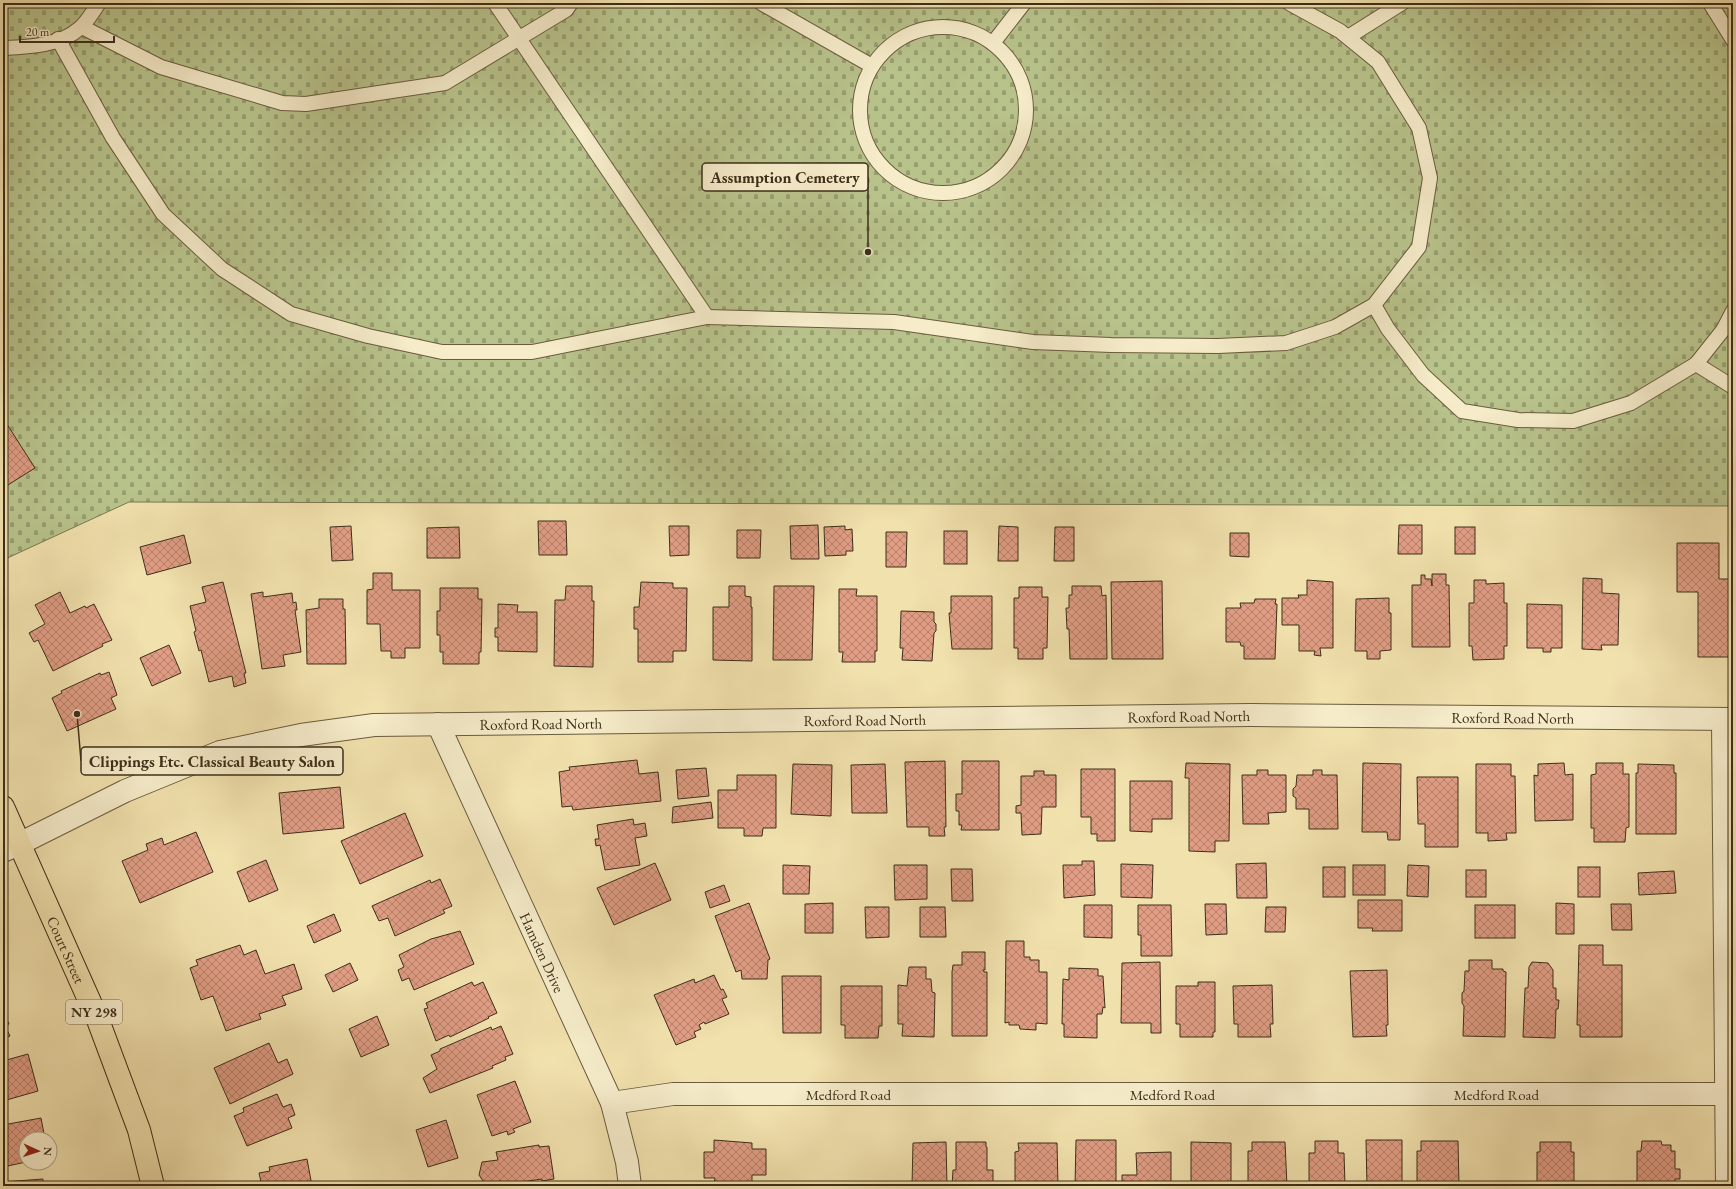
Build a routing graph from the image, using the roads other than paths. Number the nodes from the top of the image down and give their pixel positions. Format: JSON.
{"nodes":[{"id":1,"x":99,"y":3,"type":"edge"},
{"id":2,"x":495,"y":3,"type":"edge"},
{"id":3,"x":571,"y":3,"type":"edge"},
{"id":4,"x":761,"y":3,"type":"edge"},
{"id":5,"x":1024,"y":3,"type":"edge"},
{"id":6,"x":1289,"y":3,"type":"edge"},
{"id":7,"x":1402,"y":3,"type":"edge"},
{"id":8,"x":1710,"y":3,"type":"edge"},
{"id":9,"x":82,"y":27,"type":"junction"},
{"id":10,"x":519,"y":38,"type":"junction"},
{"id":11,"x":1348,"y":38,"type":"junction"},
{"id":12,"x":58,"y":40,"type":"junction"},
{"id":13,"x":1733,"y":40,"type":"edge"},
{"id":14,"x":993,"y":43,"type":"junction"},
{"id":15,"x":3,"y":48,"type":"edge"},
{"id":16,"x":872,"y":66,"type":"junction"},
{"id":17,"x":1374,"y":305,"type":"junction"},
{"id":18,"x":1733,"y":311,"type":"edge"},
{"id":19,"x":707,"y":317,"type":"junction"},
{"id":20,"x":1696,"y":364,"type":"junction"},
{"id":21,"x":1733,"y":387,"type":"edge"},
{"id":22,"x":1728,"y":719,"type":"edge"},
{"id":23,"x":438,"y":724,"type":"junction"},
{"id":24,"x":3,"y":808,"type":"edge"},
{"id":25,"x":11,"y":848,"type":"edge"},
{"id":26,"x":1730,"y":1094,"type":"edge"},
{"id":27,"x":612,"y":1103,"type":"junction"},
{"id":28,"x":153,"y":1186,"type":"edge"},
{"id":29,"x":630,"y":1186,"type":"edge"},
{"id":30,"x":1727,"y":1186,"type":"edge"}],
"edges":[{"from":1,"to":9,"type":"lane"},
{"from":2,"to":10,"type":"lane"},
{"from":3,"to":10,"type":"lane"},
{"from":4,"to":16,"type":"lane"},
{"from":5,"to":14,"type":"lane"},
{"from":6,"to":11,"type":"lane"},
{"from":7,"to":11,"type":"lane"},
{"from":8,"to":13,"type":"lane"},
{"from":9,"to":10,"type":"lane"},
{"from":9,"to":12,"type":"lane"},
{"from":10,"to":19,"type":"lane"},
{"from":11,"to":17,"type":"lane"},
{"from":12,"to":15,"type":"lane"},
{"from":12,"to":19,"type":"lane"},
{"from":14,"to":16,"type":"lane"},
{"from":14,"to":16,"type":"lane"},
{"from":17,"to":19,"type":"lane"},
{"from":17,"to":20,"type":"lane"},
{"from":18,"to":20,"type":"lane"},
{"from":20,"to":21,"type":"lane"},
{"from":22,"to":23,"type":"street","name":"Roxford Road North"},
{"from":22,"to":26,"type":"street"},
{"from":23,"to":25,"type":"street","name":"Roxford Road North"},
{"from":23,"to":27,"type":"street","name":"Hamden Drive"},
{"from":24,"to":25,"type":"main road","name":"Court Street","number":"NY 298"},
{"from":25,"to":28,"type":"main road","name":"Court Street","number":"NY 298"},
{"from":26,"to":27,"type":"street","name":"Medford Road"},
{"from":26,"to":30,"type":"street"},
{"from":27,"to":29,"type":"street","name":"Hamden Drive"}]}
